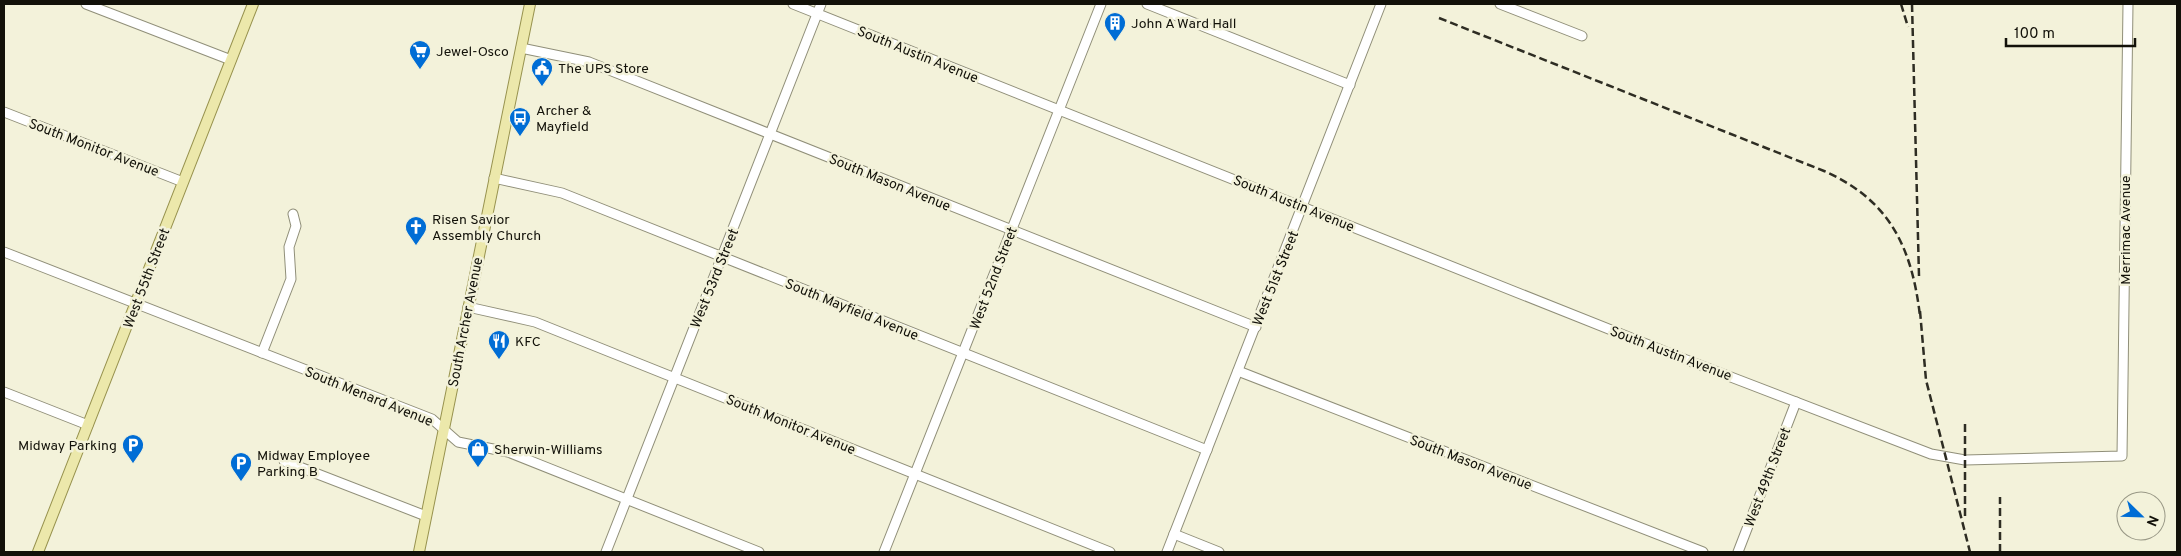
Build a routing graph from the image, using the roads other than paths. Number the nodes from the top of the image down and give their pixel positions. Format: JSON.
{"nodes":[{"id":1,"x":86,"y":4,"type":"edge"},
{"id":2,"x":253,"y":4,"type":"edge"},
{"id":3,"x":530,"y":4,"type":"edge"},
{"id":4,"x":793,"y":4,"type":"edge"},
{"id":5,"x":821,"y":4,"type":"edge"},
{"id":6,"x":1101,"y":4,"type":"edge"},
{"id":7,"x":1147,"y":4,"type":"edge"},
{"id":8,"x":1381,"y":4,"type":"edge"},
{"id":9,"x":1500,"y":4,"type":"edge"},
{"id":10,"x":2128,"y":4,"type":"edge"},
{"id":11,"x":817,"y":14,"type":"junction"},
{"id":12,"x":1582,"y":36,"type":"dead end"},
{"id":13,"x":520,"y":48,"type":"junction"},
{"id":14,"x":231,"y":60,"type":"junction"},
{"id":15,"x":1350,"y":85,"type":"junction"},
{"id":16,"x":1059,"y":110,"type":"junction"},
{"id":17,"x":4,"y":112,"type":"edge"},
{"id":18,"x":771,"y":135,"type":"junction"},
{"id":19,"x":494,"y":178,"type":"junction"},
{"id":20,"x":183,"y":182,"type":"junction"},
{"id":21,"x":1303,"y":207,"type":"junction"},
{"id":22,"x":293,"y":214,"type":"dead end"},
{"id":23,"x":1011,"y":232,"type":"junction"},
{"id":24,"x":4,"y":252,"type":"edge"},
{"id":25,"x":722,"y":257,"type":"junction"},
{"id":26,"x":136,"y":304,"type":"junction"},
{"id":27,"x":468,"y":307,"type":"junction"},
{"id":28,"x":1256,"y":327,"type":"junction"},
{"id":29,"x":262,"y":353,"type":"junction"},
{"id":30,"x":963,"y":353,"type":"junction"},
{"id":31,"x":1238,"y":371,"type":"junction"},
{"id":32,"x":675,"y":378,"type":"junction"},
{"id":33,"x":4,"y":392,"type":"edge"},
{"id":34,"x":1796,"y":402,"type":"junction"},
{"id":35,"x":88,"y":425,"type":"junction"},
{"id":36,"x":444,"y":430,"type":"junction"},
{"id":37,"x":1207,"y":450,"type":"junction"},
{"id":38,"x":2122,"y":456,"type":"joint"},
{"id":39,"x":284,"y":461,"type":"dead end"},
{"id":40,"x":915,"y":474,"type":"junction"},
{"id":41,"x":627,"y":499,"type":"junction"},
{"id":42,"x":426,"y":516,"type":"junction"},
{"id":43,"x":1174,"y":534,"type":"junction"},
{"id":44,"x":38,"y":552,"type":"edge"},
{"id":45,"x":419,"y":552,"type":"edge"},
{"id":46,"x":606,"y":552,"type":"edge"},
{"id":47,"x":759,"y":552,"type":"edge"},
{"id":48,"x":884,"y":552,"type":"edge"},
{"id":49,"x":1110,"y":552,"type":"edge"},
{"id":50,"x":1167,"y":552,"type":"edge"},
{"id":51,"x":1220,"y":552,"type":"edge"},
{"id":52,"x":1704,"y":552,"type":"edge"},
{"id":53,"x":1738,"y":552,"type":"edge"}],
"edges":[{"from":1,"to":14,"type":"street"},
{"from":2,"to":14,"type":"main road","name":"West 55th Street"},
{"from":3,"to":13,"type":"main road","name":"South Archer Avenue"},
{"from":4,"to":11,"type":"street","name":"South Austin Avenue"},
{"from":5,"to":11,"type":"street","name":"West 53rd Street"},
{"from":6,"to":16,"type":"street","name":"West 52nd Street"},
{"from":7,"to":15,"type":"street"},
{"from":8,"to":15,"type":"street","name":"West 51st Street"},
{"from":9,"to":12,"type":"street"},
{"from":10,"to":38,"type":"street","name":"Merrimac Avenue"},
{"from":11,"to":16,"type":"street","name":"South Austin Avenue"},
{"from":11,"to":18,"type":"street","name":"West 53rd Street"},
{"from":13,"to":18,"type":"street","name":"South Mason Avenue"},
{"from":13,"to":19,"type":"main road","name":"South Archer Avenue"},
{"from":14,"to":20,"type":"main road","name":"West 55th Street"},
{"from":15,"to":21,"type":"street","name":"West 51st Street"},
{"from":16,"to":21,"type":"street","name":"South Austin Avenue"},
{"from":16,"to":23,"type":"street","name":"West 52nd Street"},
{"from":17,"to":20,"type":"street","name":"South Monitor Avenue"},
{"from":18,"to":23,"type":"street","name":"South Mason Avenue"},
{"from":18,"to":25,"type":"street","name":"West 53rd Street"},
{"from":19,"to":25,"type":"street","name":"South Mayfield Avenue"},
{"from":19,"to":27,"type":"main road","name":"South Archer Avenue"},
{"from":20,"to":26,"type":"main road","name":"West 55th Street"},
{"from":21,"to":28,"type":"street","name":"West 51st Street"},
{"from":21,"to":34,"type":"street","name":"South Austin Avenue"},
{"from":22,"to":29,"type":"street"},
{"from":23,"to":28,"type":"street","name":"South Mason Avenue"},
{"from":23,"to":30,"type":"street","name":"West 52nd Street"},
{"from":24,"to":26,"type":"street","name":"South Menard Avenue"},
{"from":25,"to":30,"type":"street","name":"South Mayfield Avenue"},
{"from":25,"to":32,"type":"street","name":"West 53rd Street"},
{"from":26,"to":29,"type":"street","name":"South Menard Avenue"},
{"from":26,"to":35,"type":"main road","name":"West 55th Street"},
{"from":27,"to":32,"type":"street","name":"South Monitor Avenue"},
{"from":27,"to":36,"type":"main road","name":"South Archer Avenue"},
{"from":28,"to":31,"type":"street","name":"West 51st Street"},
{"from":29,"to":36,"type":"street","name":"South Menard Avenue"},
{"from":30,"to":37,"type":"street","name":"South Mayfield Avenue"},
{"from":30,"to":40,"type":"street","name":"West 52nd Street"},
{"from":31,"to":37,"type":"street","name":"West 51st Street"},
{"from":31,"to":52,"type":"street","name":"South Mason Avenue"},
{"from":32,"to":40,"type":"street","name":"South Monitor Avenue"},
{"from":32,"to":41,"type":"street","name":"West 53rd Street"},
{"from":33,"to":35,"type":"street"},
{"from":34,"to":38,"type":"street","name":"South Austin Avenue"},
{"from":34,"to":53,"type":"street","name":"West 49th Street"},
{"from":35,"to":44,"type":"main road","name":"West 55th Street"},
{"from":36,"to":41,"type":"street","name":"South Menard Avenue"},
{"from":36,"to":42,"type":"main road","name":"South Archer Avenue"},
{"from":37,"to":43,"type":"street","name":"West 51st Street"},
{"from":39,"to":42,"type":"street"},
{"from":40,"to":48,"type":"street","name":"West 52nd Street"},
{"from":40,"to":49,"type":"street","name":"South Monitor Avenue"},
{"from":41,"to":46,"type":"street","name":"West 53rd Street"},
{"from":41,"to":47,"type":"street","name":"South Menard Avenue"},
{"from":42,"to":45,"type":"main road","name":"South Archer Avenue"},
{"from":43,"to":50,"type":"street","name":"West 51st Street"},
{"from":43,"to":51,"type":"street"}]}
